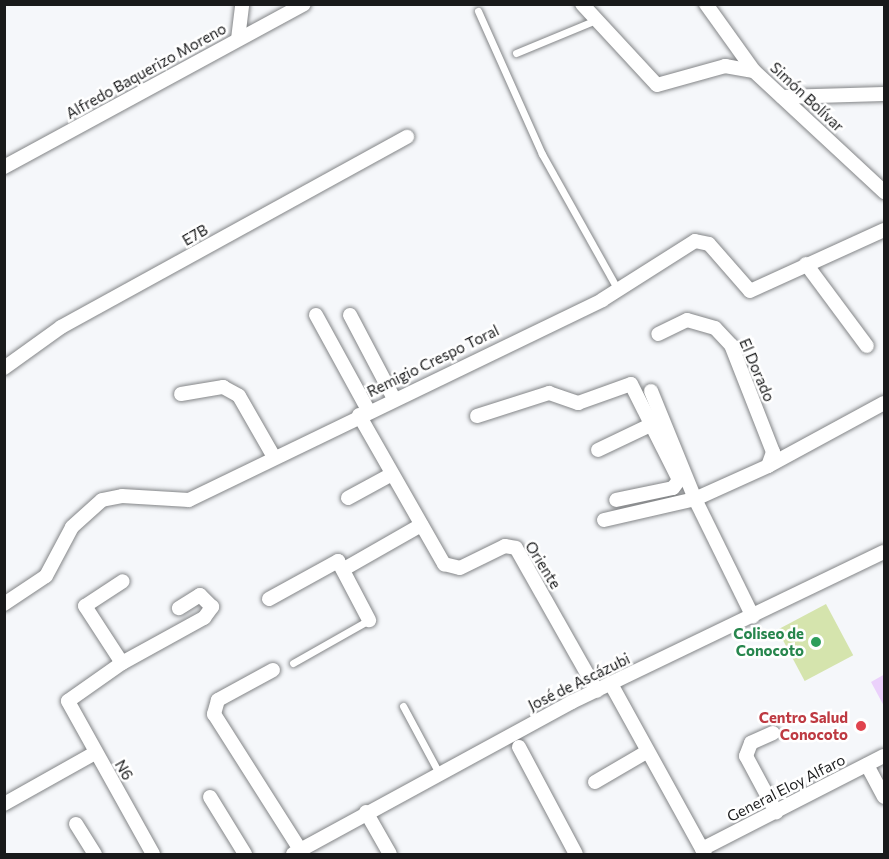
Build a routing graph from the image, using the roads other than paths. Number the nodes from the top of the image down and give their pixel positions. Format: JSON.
{"nodes":[{"id":1,"x":242,"y":4,"type":"edge"},
{"id":2,"x":304,"y":4,"type":"edge"},
{"id":3,"x":582,"y":4,"type":"edge"},
{"id":4,"x":706,"y":4,"type":"edge"},
{"id":5,"x":478,"y":11,"type":"dead end"},
{"id":6,"x":596,"y":20,"type":"junction"},
{"id":7,"x":238,"y":39,"type":"junction"},
{"id":8,"x":516,"y":53,"type":"dead end"},
{"id":9,"x":754,"y":71,"type":"junction"},
{"id":10,"x":885,"y":94,"type":"edge"},
{"id":11,"x":782,"y":97,"type":"junction"},
{"id":12,"x":407,"y":137,"type":"dead end"},
{"id":13,"x":4,"y":168,"type":"edge"},
{"id":14,"x":885,"y":192,"type":"edge"},
{"id":15,"x":885,"y":230,"type":"edge"},
{"id":16,"x":806,"y":264,"type":"junction"},
{"id":17,"x":618,"y":290,"type":"junction"},
{"id":18,"x":316,"y":315,"type":"dead end"},
{"id":19,"x":350,"y":315,"type":"dead end"},
{"id":20,"x":658,"y":334,"type":"dead end"},
{"id":21,"x":867,"y":346,"type":"dead end"},
{"id":22,"x":4,"y":368,"type":"edge"},
{"id":23,"x":651,"y":391,"type":"dead end"},
{"id":24,"x":181,"y":394,"type":"dead end"},
{"id":25,"x":393,"y":397,"type":"junction"},
{"id":26,"x":885,"y":403,"type":"edge"},
{"id":27,"x":364,"y":413,"type":"junction"},
{"id":28,"x":477,"y":416,"type":"dead end"},
{"id":29,"x":658,"y":422,"type":"junction"},
{"id":30,"x":598,"y":450,"type":"dead end"},
{"id":31,"x":274,"y":457,"type":"junction"},
{"id":32,"x":768,"y":466,"type":"junction"},
{"id":33,"x":392,"y":474,"type":"junction"},
{"id":34,"x":348,"y":498,"type":"dead end"},
{"id":35,"x":695,"y":499,"type":"junction"},
{"id":36,"x":616,"y":500,"type":"dead end"},
{"id":37,"x":604,"y":520,"type":"dead end"},
{"id":38,"x":422,"y":525,"type":"junction"},
{"id":39,"x":885,"y":552,"type":"edge"},
{"id":40,"x":344,"y":569,"type":"junction"},
{"id":41,"x":123,"y":580,"type":"dead end"},
{"id":42,"x":269,"y":599,"type":"dead end"},
{"id":43,"x":4,"y":604,"type":"edge"},
{"id":44,"x":179,"y":608,"type":"dead end"},
{"id":45,"x":753,"y":617,"type":"junction"},
{"id":46,"x":369,"y":620,"type":"joint"},
{"id":47,"x":122,"y":663,"type":"junction"},
{"id":48,"x":293,"y":663,"type":"dead end"},
{"id":49,"x":273,"y":670,"type":"dead end"},
{"id":50,"x":611,"y":684,"type":"junction"},
{"id":51,"x":597,"y":691,"type":"junction"},
{"id":52,"x":403,"y":706,"type":"dead end"},
{"id":53,"x":773,"y":733,"type":"dead end"},
{"id":54,"x":519,"y":747,"type":"dead end"},
{"id":55,"x":648,"y":751,"type":"junction"},
{"id":56,"x":95,"y":753,"type":"junction"},
{"id":57,"x":885,"y":756,"type":"edge"},
{"id":58,"x":867,"y":765,"type":"junction"},
{"id":59,"x":440,"y":773,"type":"junction"},
{"id":60,"x":595,"y":782,"type":"dead end"},
{"id":61,"x":210,"y":797,"type":"dead end"},
{"id":62,"x":885,"y":797,"type":"edge"},
{"id":63,"x":4,"y":804,"type":"edge"},
{"id":64,"x":366,"y":812,"type":"junction"},
{"id":65,"x":776,"y":812,"type":"junction"},
{"id":66,"x":76,"y":824,"type":"dead end"},
{"id":67,"x":305,"y":851,"type":"edge"},
{"id":68,"x":704,"y":852,"type":"edge"},
{"id":69,"x":95,"y":855,"type":"edge"},
{"id":70,"x":153,"y":855,"type":"edge"},
{"id":71,"x":245,"y":855,"type":"edge"},
{"id":72,"x":390,"y":855,"type":"edge"},
{"id":73,"x":576,"y":855,"type":"edge"}],
"edges":[{"from":1,"to":7,"type":"street"},
{"from":2,"to":7,"type":"street","name":"Alfredo Baquerizo Moreno"},
{"from":3,"to":6,"type":"street","name":"Simón Bolívar"},
{"from":4,"to":9,"type":"street"},
{"from":5,"to":17,"type":"lane"},
{"from":6,"to":8,"type":"lane"},
{"from":6,"to":9,"type":"street","name":"Simón Bolívar"},
{"from":7,"to":13,"type":"street","name":"Alfredo Baquerizo Moreno"},
{"from":9,"to":11,"type":"street","name":"Simón Bolívar"},
{"from":10,"to":11,"type":"street"},
{"from":11,"to":14,"type":"street","name":"Simón Bolívar"},
{"from":12,"to":22,"type":"street","name":"E7B"},
{"from":15,"to":16,"type":"street","name":"Remigio Crespo Toral"},
{"from":16,"to":17,"type":"street","name":"Remigio Crespo Toral"},
{"from":16,"to":21,"type":"street"},
{"from":17,"to":25,"type":"street","name":"Remigio Crespo Toral"},
{"from":18,"to":27,"type":"street","name":"Oriente"},
{"from":19,"to":25,"type":"street"},
{"from":20,"to":32,"type":"street","name":"El Dorado"},
{"from":23,"to":29,"type":"street"},
{"from":24,"to":31,"type":"street"},
{"from":25,"to":27,"type":"street","name":"Remigio Crespo Toral"},
{"from":26,"to":32,"type":"street"},
{"from":27,"to":31,"type":"street","name":"Remigio Crespo Toral"},
{"from":27,"to":33,"type":"street","name":"Oriente"},
{"from":28,"to":29,"type":"street"},
{"from":29,"to":30,"type":"street"},
{"from":29,"to":35,"type":"street"},
{"from":29,"to":36,"type":"street"},
{"from":31,"to":43,"type":"street","name":"Remigio Crespo Toral"},
{"from":32,"to":35,"type":"street"},
{"from":33,"to":34,"type":"street"},
{"from":33,"to":38,"type":"street","name":"Oriente"},
{"from":35,"to":37,"type":"street"},
{"from":35,"to":45,"type":"street"},
{"from":38,"to":40,"type":"street"},
{"from":38,"to":51,"type":"street","name":"Oriente"},
{"from":39,"to":45,"type":"street","name":"José de Ascázubi"},
{"from":40,"to":42,"type":"street"},
{"from":40,"to":46,"type":"street"},
{"from":41,"to":47,"type":"street"},
{"from":44,"to":47,"type":"street"},
{"from":45,"to":50,"type":"street","name":"José de Ascázubi"},
{"from":46,"to":48,"type":"lane"},
{"from":47,"to":56,"type":"street","name":"N6"},
{"from":49,"to":67,"type":"street"},
{"from":50,"to":51,"type":"street","name":"José de Ascázubi"},
{"from":50,"to":55,"type":"street"},
{"from":51,"to":59,"type":"street","name":"José de Ascázubi"},
{"from":52,"to":59,"type":"lane"},
{"from":53,"to":65,"type":"street"},
{"from":54,"to":73,"type":"street"},
{"from":55,"to":60,"type":"street"},
{"from":55,"to":68,"type":"street"},
{"from":56,"to":63,"type":"street"},
{"from":56,"to":70,"type":"street","name":"N6"},
{"from":57,"to":58,"type":"street","name":"General Eloy Alfaro"},
{"from":58,"to":62,"type":"street"},
{"from":58,"to":65,"type":"street","name":"General Eloy Alfaro"},
{"from":59,"to":64,"type":"street","name":"José de Ascázubi"},
{"from":61,"to":71,"type":"street"},
{"from":64,"to":67,"type":"street","name":"José de Ascázubi"},
{"from":64,"to":72,"type":"street"},
{"from":65,"to":68,"type":"street","name":"General Eloy Alfaro"},
{"from":66,"to":69,"type":"street"}]}
